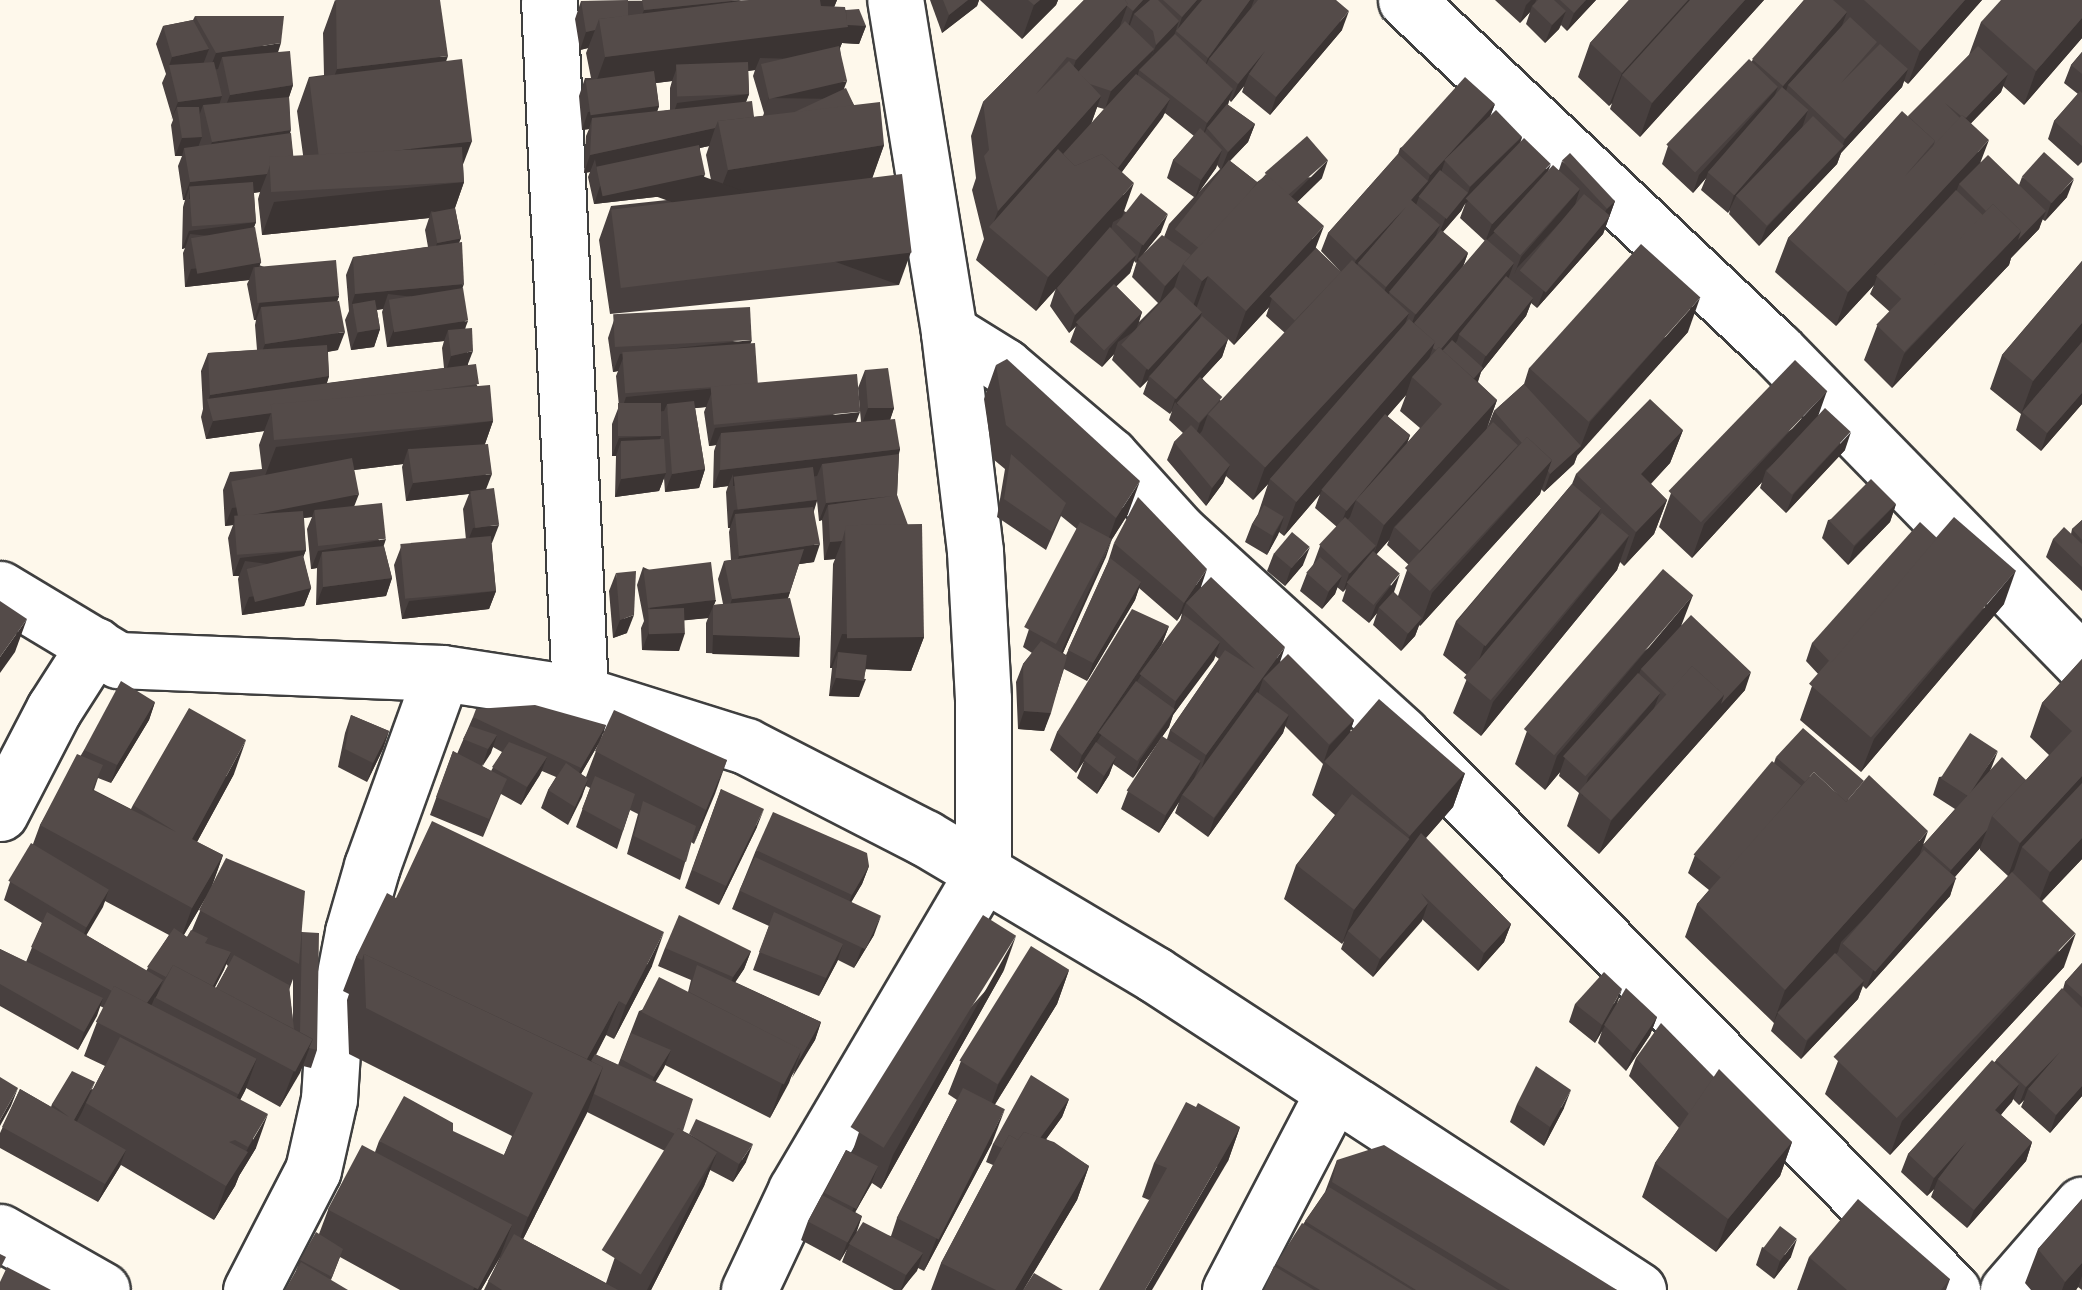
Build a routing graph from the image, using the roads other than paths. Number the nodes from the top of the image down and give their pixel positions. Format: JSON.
{"nodes":[{"id":1,"x":549,"y":0,"type":"edge"},
{"id":2,"x":896,"y":0,"type":"edge"},
{"id":3,"x":1406,"y":0,"type":"edge"},
{"id":4,"x":949,"y":332,"type":"junction"},
{"id":5,"x":0,"y":589,"type":"edge"},
{"id":6,"x":95,"y":645,"type":"junction"},
{"id":7,"x":2082,"y":662,"type":"edge"},
{"id":8,"x":442,"y":673,"type":"junction"},
{"id":9,"x":580,"y":694,"type":"junction"},
{"id":10,"x":0,"y":813,"type":"edge"},
{"id":11,"x":983,"y":873,"type":"junction"},
{"id":12,"x":1334,"y":1093,"type":"junction"},
{"id":13,"x":2082,"y":1205,"type":"edge"},
{"id":14,"x":0,"y":1232,"type":"edge"},
{"id":15,"x":102,"y":1290,"type":"edge"},
{"id":16,"x":251,"y":1290,"type":"edge"},
{"id":17,"x":748,"y":1290,"type":"edge"},
{"id":18,"x":1230,"y":1290,"type":"edge"},
{"id":19,"x":1638,"y":1290,"type":"edge"},
{"id":20,"x":1952,"y":1290,"type":"edge"},
{"id":21,"x":2008,"y":1290,"type":"edge"}],
"edges":[{"from":1,"to":9,"type":"street"},
{"from":2,"to":4,"type":"street"},
{"from":3,"to":7,"type":"street"},
{"from":4,"to":11,"type":"street"},
{"from":4,"to":20,"type":"street"},
{"from":5,"to":6,"type":"street"},
{"from":6,"to":8,"type":"street"},
{"from":6,"to":10,"type":"street"},
{"from":8,"to":9,"type":"street"},
{"from":8,"to":16,"type":"street"},
{"from":9,"to":11,"type":"street"},
{"from":11,"to":12,"type":"street"},
{"from":11,"to":17,"type":"street"},
{"from":12,"to":18,"type":"street"},
{"from":12,"to":19,"type":"street"},
{"from":13,"to":21,"type":"street"},
{"from":14,"to":15,"type":"street"}]}
